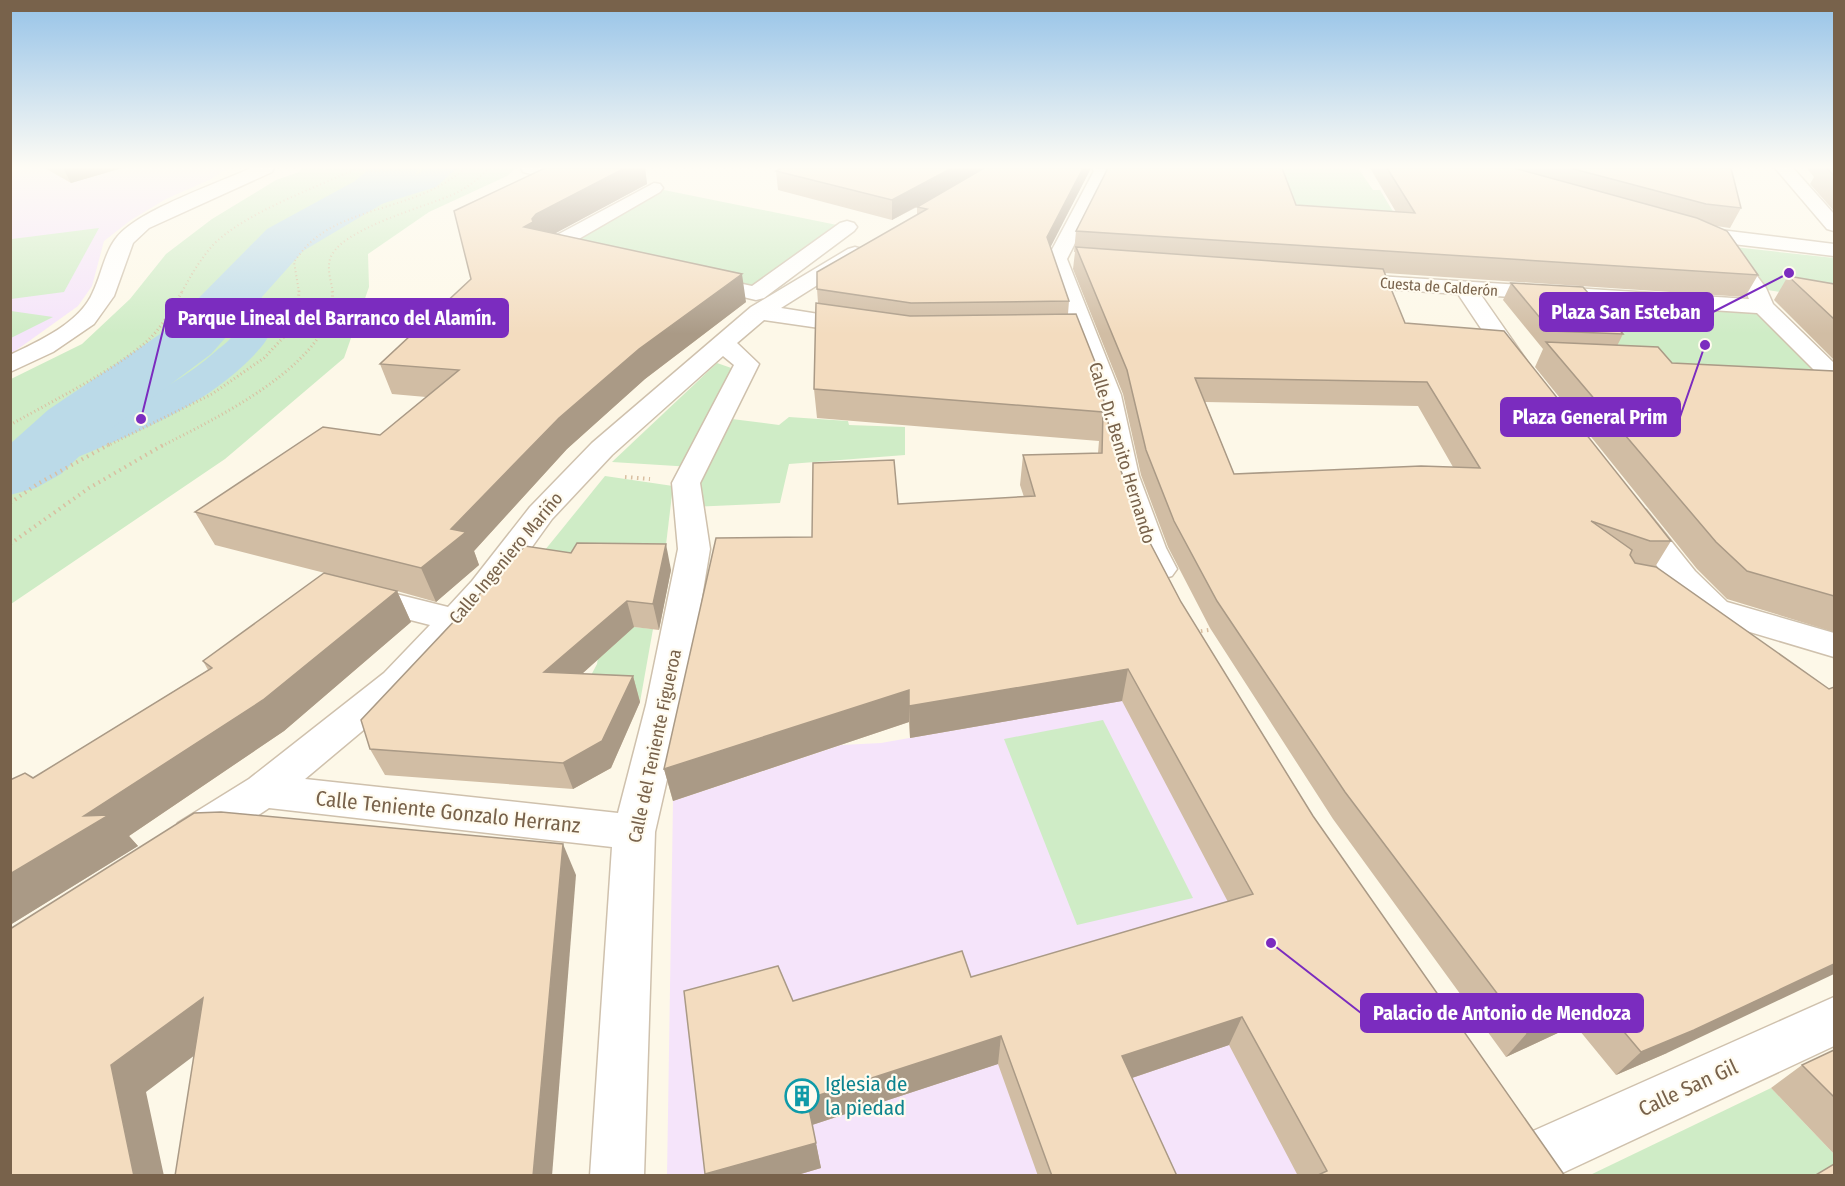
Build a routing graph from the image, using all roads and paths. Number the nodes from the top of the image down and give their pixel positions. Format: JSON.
{"nodes":[{"id":1,"x":143,"y":223,"type":"edge"},
{"id":2,"x":239,"y":223,"type":"edge"},
{"id":3,"x":345,"y":223,"type":"edge"},
{"id":4,"x":383,"y":223,"type":"edge"},
{"id":5,"x":591,"y":223,"type":"edge"},
{"id":6,"x":1083,"y":223,"type":"edge"},
{"id":7,"x":847,"y":227,"type":"dead end"},
{"id":8,"x":877,"y":239,"type":"edge"},
{"id":9,"x":1834,"y":250,"type":"edge"},
{"id":10,"x":597,"y":256,"type":"edge"},
{"id":11,"x":687,"y":278,"type":"edge"},
{"id":12,"x":1326,"y":279,"type":"edge"},
{"id":13,"x":1466,"y":289,"type":"junction"},
{"id":14,"x":1765,"y":295,"type":"junction"},
{"id":15,"x":768,"y":299,"type":"junction"},
{"id":16,"x":888,"y":331,"type":"edge"},
{"id":17,"x":723,"y":344,"type":"junction"},
{"id":18,"x":1511,"y":357,"type":"junction"},
{"id":19,"x":1545,"y":358,"type":"edge"},
{"id":20,"x":10,"y":365,"type":"edge"},
{"id":21,"x":1797,"y":370,"type":"edge"},
{"id":22,"x":1833,"y":374,"type":"edge"},
{"id":23,"x":1532,"y":384,"type":"edge"},
{"id":24,"x":10,"y":425,"type":"edge"},
{"id":25,"x":579,"y":473,"type":"junction"},
{"id":26,"x":687,"y":483,"type":"junction"},
{"id":27,"x":1619,"y":496,"type":"edge"},
{"id":28,"x":10,"y":502,"type":"edge"},
{"id":29,"x":10,"y":544,"type":"edge"},
{"id":30,"x":1684,"y":579,"type":"junction"},
{"id":31,"x":1632,"y":580,"type":"edge"},
{"id":32,"x":329,"y":588,"type":"edge"},
{"id":33,"x":454,"y":620,"type":"junction"},
{"id":34,"x":1205,"y":630,"type":"dead end"},
{"id":35,"x":1834,"y":645,"type":"edge"},
{"id":36,"x":263,"y":791,"type":"junction"},
{"id":37,"x":634,"y":832,"type":"junction"},
{"id":38,"x":166,"y":854,"type":"edge"},
{"id":39,"x":1834,"y":1021,"type":"edge"},
{"id":40,"x":1539,"y":1152,"type":"edge"},
{"id":41,"x":617,"y":1176,"type":"edge"}],
"edges":[{"from":1,"to":20,"type":"street"},
{"from":2,"to":24,"type":"path"},
{"from":3,"to":28,"type":"path"},
{"from":4,"to":29,"type":"path"},
{"from":5,"to":10,"type":"street"},
{"from":6,"to":34,"type":"street","name":"Calle Dr. Benito Hernando"},
{"from":7,"to":15,"type":"street"},
{"from":8,"to":15,"type":"street","name":"Calle Ingeniero Mariño"},
{"from":9,"to":14,"type":"street"},
{"from":11,"to":15,"type":"street"},
{"from":12,"to":13,"type":"street","name":"Cuesta de Calderón"},
{"from":13,"to":14,"type":"street","name":"Cuesta de Calderón"},
{"from":13,"to":18,"type":"street"},
{"from":14,"to":22,"type":"street"},
{"from":15,"to":16,"type":"street"},
{"from":15,"to":17,"type":"street","name":"Calle Ingeniero Mariño"},
{"from":17,"to":25,"type":"street","name":"Calle Ingeniero Mariño"},
{"from":17,"to":26,"type":"street"},
{"from":18,"to":19,"type":"street"},
{"from":18,"to":23,"type":"street"},
{"from":21,"to":22,"type":"street"},
{"from":25,"to":26,"type":"path"},
{"from":25,"to":33,"type":"street","name":"Calle Ingeniero Mariño"},
{"from":26,"to":37,"type":"street","name":"Calle del Teniente Figueroa"},
{"from":27,"to":30,"type":"street"},
{"from":30,"to":31,"type":"street"},
{"from":30,"to":35,"type":"street"},
{"from":32,"to":33,"type":"street"},
{"from":33,"to":36,"type":"street","name":"Calle Ingeniero Mariño"},
{"from":36,"to":37,"type":"street","name":"Calle Teniente Gonzalo Herranz"},
{"from":36,"to":38,"type":"street","name":"Calle Ingeniero Mariño"},
{"from":37,"to":41,"type":"street","name":"Calle del Teniente Figueroa"},
{"from":39,"to":40,"type":"street","name":"Calle San Gil"}]}
